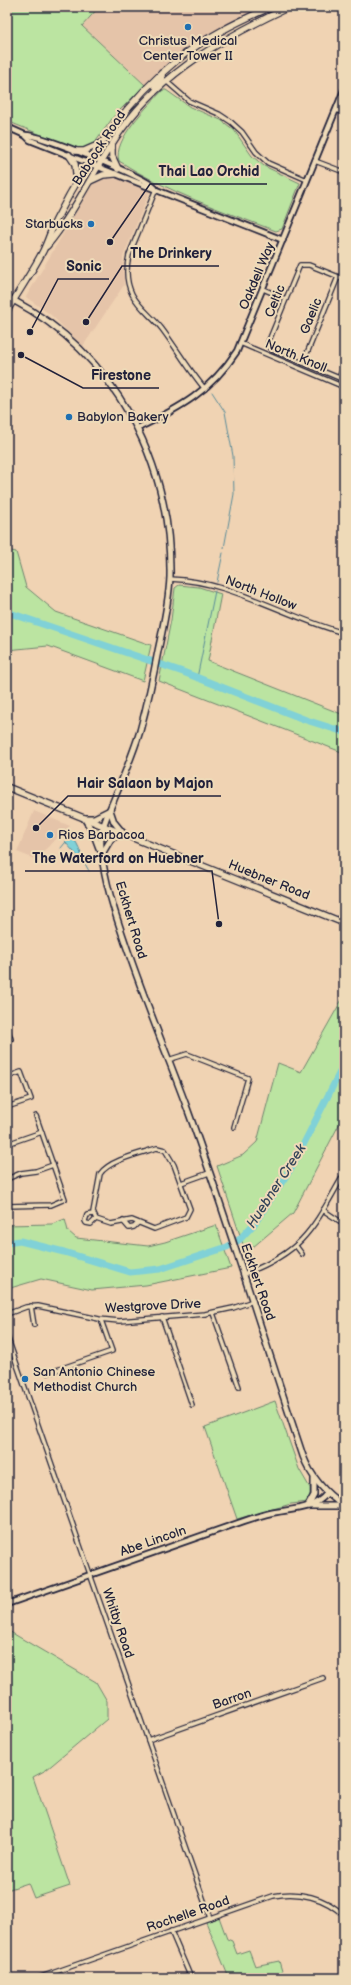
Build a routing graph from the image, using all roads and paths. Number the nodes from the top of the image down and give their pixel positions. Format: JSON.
{"nodes":[{"id":1,"x":270,"y":7,"type":"edge"},
{"id":2,"x":289,"y":7,"type":"edge"},
{"id":3,"x":231,"y":25,"type":"junction"},
{"id":4,"x":235,"y":34,"type":"junction"},
{"id":5,"x":162,"y":73,"type":"junction"},
{"id":6,"x":166,"y":81,"type":"junction"},
{"id":7,"x":344,"y":90,"type":"edge"},
{"id":8,"x":146,"y":101,"type":"junction"},
{"id":9,"x":342,"y":102,"type":"edge"},
{"id":10,"x":336,"y":110,"type":"junction"},
{"id":11,"x":344,"y":113,"type":"edge"},
{"id":12,"x":7,"y":127,"type":"edge"},
{"id":13,"x":25,"y":135,"type":"junction"},
{"id":14,"x":102,"y":142,"type":"junction"},
{"id":15,"x":112,"y":145,"type":"junction"},
{"id":16,"x":75,"y":151,"type":"junction"},
{"id":17,"x":69,"y":155,"type":"junction"},
{"id":18,"x":315,"y":160,"type":"junction"},
{"id":19,"x":91,"y":161,"type":"junction"},
{"id":20,"x":101,"y":162,"type":"junction"},
{"id":21,"x":98,"y":167,"type":"junction"},
{"id":22,"x":117,"y":172,"type":"junction"},
{"id":23,"x":344,"y":172,"type":"edge"},
{"id":24,"x":307,"y":180,"type":"junction"},
{"id":25,"x":90,"y":181,"type":"junction"},
{"id":26,"x":77,"y":184,"type":"junction"},
{"id":27,"x":156,"y":189,"type":"junction"},
{"id":28,"x":283,"y":240,"type":"junction"},
{"id":29,"x":43,"y":250,"type":"junction"},
{"id":30,"x":338,"y":276,"type":"junction"},
{"id":31,"x":344,"y":279,"type":"edge"},
{"id":32,"x":263,"y":289,"type":"junction"},
{"id":33,"x":7,"y":297,"type":"edge"},
{"id":34,"x":286,"y":299,"type":"junction"},
{"id":35,"x":13,"y":300,"type":"junction"},
{"id":36,"x":7,"y":311,"type":"edge"},
{"id":37,"x":240,"y":343,"type":"junction"},
{"id":38,"x":303,"y":363,"type":"junction"},
{"id":39,"x":344,"y":366,"type":"edge"},
{"id":40,"x":339,"y":378,"type":"junction"},
{"id":41,"x":344,"y":380,"type":"edge"},
{"id":42,"x":344,"y":387,"type":"edge"},
{"id":43,"x":205,"y":389,"type":"junction"},
{"id":44,"x":138,"y":428,"type":"junction"},
{"id":45,"x":170,"y":579,"type":"junction"},
{"id":46,"x":344,"y":633,"type":"edge"},
{"id":47,"x":7,"y":787,"type":"edge"},
{"id":48,"x":110,"y":810,"type":"junction"},
{"id":49,"x":84,"y":818,"type":"junction"},
{"id":50,"x":104,"y":826,"type":"junction"},
{"id":51,"x":123,"y":833,"type":"junction"},
{"id":52,"x":102,"y":855,"type":"junction"},
{"id":53,"x":344,"y":923,"type":"edge"},
{"id":54,"x":7,"y":1028,"type":"edge"},
{"id":55,"x":7,"y":1041,"type":"edge"},
{"id":56,"x":168,"y":1060,"type":"junction"},
{"id":57,"x":7,"y":1077,"type":"edge"},
{"id":58,"x":7,"y":1107,"type":"edge"},
{"id":59,"x":36,"y":1116,"type":"dead end"},
{"id":60,"x":234,"y":1127,"type":"dead end"},
{"id":61,"x":42,"y":1132,"type":"junction"},
{"id":62,"x":7,"y":1144,"type":"edge"},
{"id":63,"x":53,"y":1165,"type":"junction"},
{"id":64,"x":209,"y":1173,"type":"junction"},
{"id":65,"x":344,"y":1174,"type":"edge"},
{"id":66,"x":7,"y":1179,"type":"edge"},
{"id":67,"x":181,"y":1183,"type":"junction"},
{"id":68,"x":7,"y":1206,"type":"edge"},
{"id":69,"x":323,"y":1210,"type":"junction"},
{"id":70,"x":93,"y":1214,"type":"junction"},
{"id":71,"x":96,"y":1219,"type":"junction"},
{"id":72,"x":123,"y":1221,"type":"junction"},
{"id":73,"x":138,"y":1223,"type":"junction"},
{"id":74,"x":344,"y":1224,"type":"edge"},
{"id":75,"x":296,"y":1246,"type":"junction"},
{"id":76,"x":302,"y":1254,"type":"dead end"},
{"id":77,"x":244,"y":1274,"type":"junction"},
{"id":78,"x":253,"y":1301,"type":"junction"},
{"id":79,"x":31,"y":1306,"type":"junction"},
{"id":80,"x":213,"y":1313,"type":"junction"},
{"id":81,"x":7,"y":1314,"type":"edge"},
{"id":82,"x":162,"y":1317,"type":"junction"},
{"id":83,"x":101,"y":1320,"type":"junction"},
{"id":84,"x":34,"y":1325,"type":"dead end"},
{"id":85,"x":7,"y":1336,"type":"edge"},
{"id":86,"x":48,"y":1373,"type":"dead end"},
{"id":87,"x":239,"y":1388,"type":"dead end"},
{"id":88,"x":192,"y":1405,"type":"dead end"},
{"id":89,"x":314,"y":1478,"type":"junction"},
{"id":90,"x":327,"y":1492,"type":"junction"},
{"id":91,"x":308,"y":1506,"type":"junction"},
{"id":92,"x":343,"y":1506,"type":"edge"},
{"id":93,"x":90,"y":1575,"type":"junction"},
{"id":94,"x":7,"y":1604,"type":"edge"},
{"id":95,"x":323,"y":1678,"type":"dead end"},
{"id":96,"x":148,"y":1740,"type":"junction"},
{"id":97,"x":344,"y":1916,"type":"edge"},
{"id":98,"x":210,"y":1918,"type":"junction"},
{"id":99,"x":171,"y":1931,"type":"junction"},
{"id":100,"x":38,"y":1978,"type":"edge"},
{"id":101,"x":191,"y":1978,"type":"edge"}],
"edges":[{"from":1,"to":3,"type":"main road","name":"Babcock Road"},
{"from":2,"to":4,"type":"main road","name":"Babcock Road"},
{"from":3,"to":4,"type":"main road"},
{"from":3,"to":5,"type":"main road","name":"Babcock Road"},
{"from":4,"to":6,"type":"main road","name":"Babcock Road"},
{"from":5,"to":8,"type":"main road"},
{"from":5,"to":14,"type":"main road","name":"Babcock Road"},
{"from":6,"to":8,"type":"main road","name":"Babcock Road"},
{"from":6,"to":24,"type":"street"},
{"from":7,"to":9,"type":"street","name":"Oakdell Way"},
{"from":8,"to":15,"type":"main road","name":"Babcock Road"},
{"from":9,"to":10,"type":"street","name":"Oakdell Way"},
{"from":10,"to":11,"type":"street"},
{"from":10,"to":18,"type":"street","name":"Oakdell Way"},
{"from":12,"to":13,"type":"street"},
{"from":13,"to":16,"type":"street"},
{"from":13,"to":17,"type":"street"},
{"from":14,"to":16,"type":"main road"},
{"from":14,"to":19,"type":"main road","name":"Babcock Road"},
{"from":15,"to":20,"type":"main road","name":"Babcock Road"},
{"from":15,"to":22,"type":"main road"},
{"from":16,"to":19,"type":"street"},
{"from":17,"to":19,"type":"street"},
{"from":17,"to":26,"type":"main road"},
{"from":18,"to":23,"type":"street"},
{"from":18,"to":24,"type":"street","name":"Oakdell Way"},
{"from":19,"to":20,"type":"street"},
{"from":19,"to":21,"type":"street"},
{"from":19,"to":26,"type":"main road","name":"Babcock Road"},
{"from":20,"to":21,"type":"main road","name":"Babcock Road"},
{"from":20,"to":22,"type":"street"},
{"from":21,"to":22,"type":"street"},
{"from":21,"to":25,"type":"main road","name":"Babcock Road"},
{"from":22,"to":25,"type":"main road"},
{"from":22,"to":27,"type":"street"},
{"from":24,"to":28,"type":"street","name":"Oakdell Way"},
{"from":25,"to":29,"type":"main road","name":"Babcock Road"},
{"from":26,"to":29,"type":"main road","name":"Babcock Road"},
{"from":27,"to":28,"type":"street"},
{"from":27,"to":43,"type":"street"},
{"from":28,"to":32,"type":"street","name":"Oakdell Way"},
{"from":29,"to":35,"type":"main road","name":"Babcock Road"},
{"from":30,"to":31,"type":"street"},
{"from":30,"to":34,"type":"street","name":"Celtic"},
{"from":30,"to":38,"type":"street","name":"Gaelic"},
{"from":32,"to":34,"type":"street"},
{"from":32,"to":37,"type":"street","name":"Oakdell Way"},
{"from":33,"to":35,"type":"street","name":"Eckhert Road"},
{"from":34,"to":38,"type":"street","name":"Celtic"},
{"from":35,"to":36,"type":"main road","name":"Babcock Road"},
{"from":35,"to":44,"type":"main road","name":"Eckhert Road"},
{"from":37,"to":42,"type":"street","name":"North Knoll"},
{"from":37,"to":43,"type":"street","name":"Oakdell Way"},
{"from":38,"to":40,"type":"street"},
{"from":39,"to":40,"type":"street"},
{"from":40,"to":41,"type":"street"},
{"from":43,"to":44,"type":"street","name":"Oakdell Way"},
{"from":44,"to":45,"type":"main road","name":"Eckhert Road"},
{"from":45,"to":46,"type":"street","name":"North Hollow"},
{"from":45,"to":48,"type":"main road","name":"Eckhert Road"},
{"from":47,"to":49,"type":"main road","name":"Huebner Road"},
{"from":48,"to":49,"type":"main road"},
{"from":48,"to":50,"type":"main road","name":"Eckhert Road"},
{"from":48,"to":51,"type":"main road"},
{"from":49,"to":50,"type":"main road","name":"Huebner Road"},
{"from":49,"to":52,"type":"main road"},
{"from":50,"to":51,"type":"main road","name":"Huebner Road"},
{"from":50,"to":52,"type":"main road","name":"Eckhert Road"},
{"from":51,"to":52,"type":"main road"},
{"from":51,"to":53,"type":"main road","name":"Huebner Road"},
{"from":52,"to":56,"type":"main road","name":"Eckhert Road"},
{"from":54,"to":55,"type":"street"},
{"from":56,"to":60,"type":"street"},
{"from":56,"to":64,"type":"main road","name":"Eckhert Road"},
{"from":57,"to":58,"type":"street"},
{"from":59,"to":61,"type":"street"},
{"from":61,"to":62,"type":"street"},
{"from":61,"to":63,"type":"street"},
{"from":63,"to":66,"type":"street"},
{"from":63,"to":68,"type":"street"},
{"from":64,"to":67,"type":"street"},
{"from":64,"to":77,"type":"main road","name":"Eckhert Road"},
{"from":65,"to":69,"type":"street"},
{"from":67,"to":70,"type":"street"},
{"from":67,"to":73,"type":"street"},
{"from":69,"to":74,"type":"street"},
{"from":69,"to":75,"type":"street"},
{"from":70,"to":71,"type":"street"},
{"from":70,"to":71,"type":"street"},
{"from":71,"to":72,"type":"street"},
{"from":72,"to":73,"type":"street"},
{"from":72,"to":73,"type":"street"},
{"from":75,"to":76,"type":"street"},
{"from":75,"to":77,"type":"street"},
{"from":77,"to":78,"type":"main road","name":"Eckhert Road"},
{"from":78,"to":80,"type":"street","name":"Westgrove Drive"},
{"from":78,"to":89,"type":"main road","name":"Eckhert Road"},
{"from":79,"to":81,"type":"street","name":"Westgrove Drive"},
{"from":79,"to":83,"type":"street","name":"Westgrove Drive"},
{"from":79,"to":84,"type":"street"},
{"from":80,"to":82,"type":"street","name":"Westgrove Drive"},
{"from":80,"to":87,"type":"street"},
{"from":82,"to":83,"type":"street","name":"Westgrove Drive"},
{"from":82,"to":88,"type":"street"},
{"from":83,"to":86,"type":"street"},
{"from":85,"to":93,"type":"street","name":"Whitby Road"},
{"from":89,"to":90,"type":"main road","name":"Eckhert Road"},
{"from":89,"to":91,"type":"main road"},
{"from":90,"to":91,"type":"street","name":"Abe Lincoln"},
{"from":90,"to":92,"type":"main road","name":"Eckhert Road"},
{"from":91,"to":92,"type":"main road"},
{"from":91,"to":93,"type":"street","name":"Abe Lincoln"},
{"from":93,"to":94,"type":"street","name":"Abe Lincoln"},
{"from":93,"to":96,"type":"street","name":"Whitby Road"},
{"from":95,"to":96,"type":"street","name":"Barron"},
{"from":96,"to":98,"type":"street","name":"Whitby Road"},
{"from":97,"to":98,"type":"street","name":"Rochelle Road"},
{"from":98,"to":99,"type":"street","name":"Rochelle Road"},
{"from":99,"to":100,"type":"street","name":"Rochelle Road"},
{"from":99,"to":101,"type":"street"}]}
